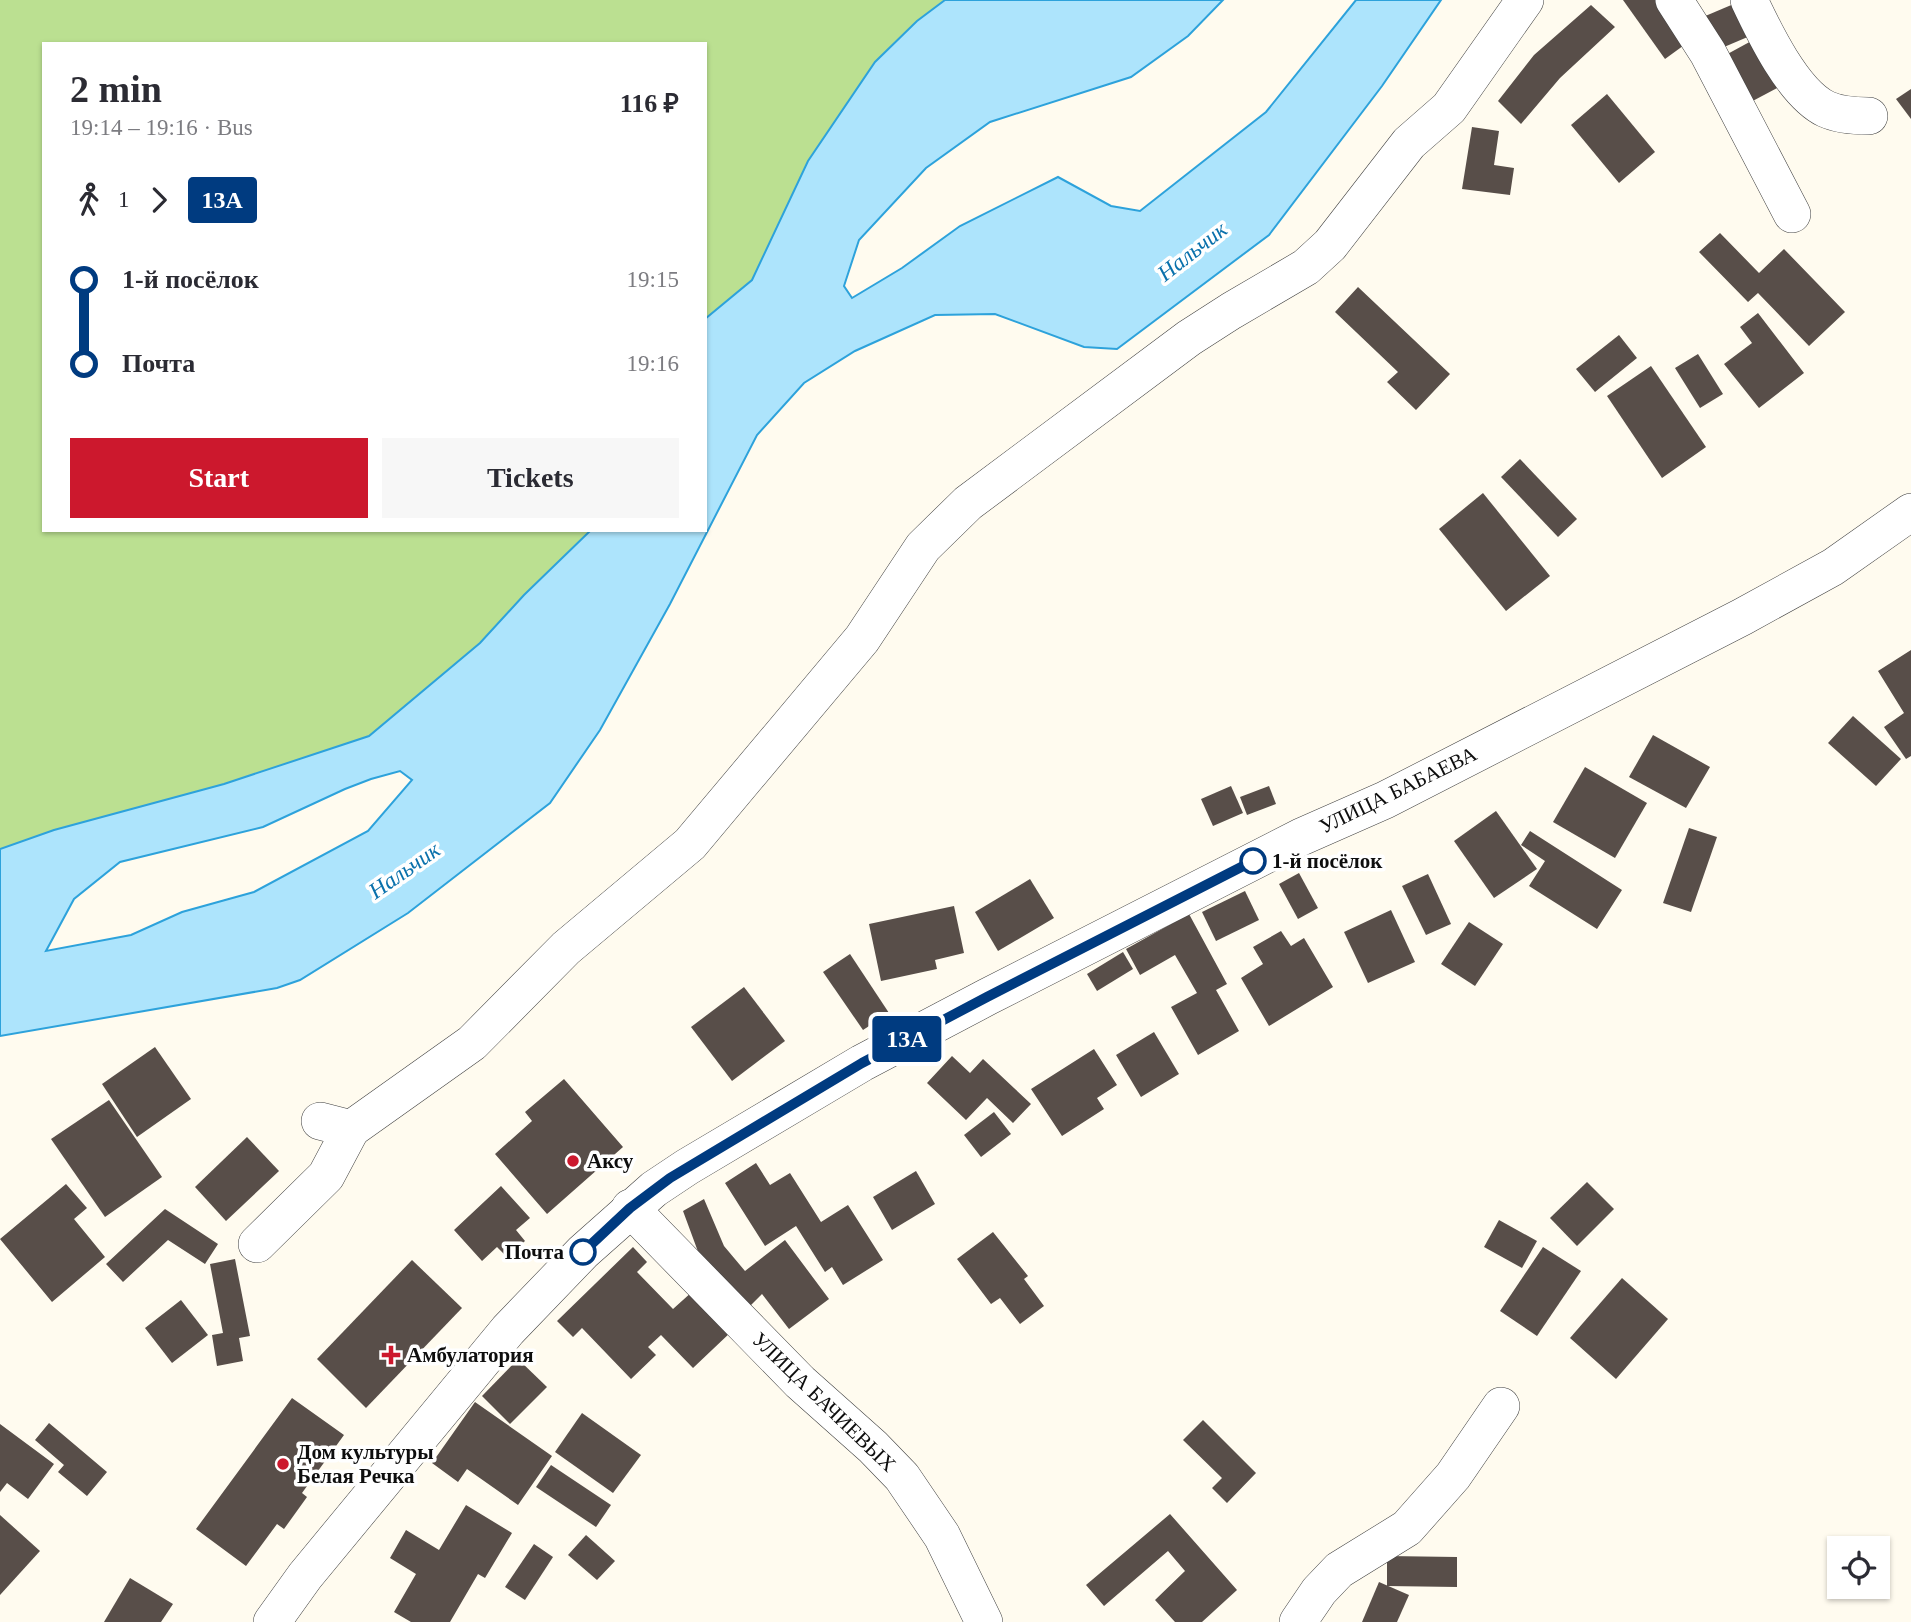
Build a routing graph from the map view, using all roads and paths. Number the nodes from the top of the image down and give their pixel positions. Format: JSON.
{"nodes":[{"id":1,"x":1525,"y":0,"type":"edge"},
{"id":2,"x":1674,"y":0,"type":"edge"},
{"id":3,"x":1749,"y":0,"type":"edge"},
{"id":4,"x":1869,"y":117,"type":"dead end"},
{"id":5,"x":1792,"y":214,"type":"dead end"},
{"id":6,"x":1911,"y":512,"type":"edge"},
{"id":7,"x":630,"y":1208,"type":"junction"},
{"id":8,"x":257,"y":1244,"type":"dead end"},
{"id":9,"x":1502,"y":1406,"type":"dead end"},
{"id":10,"x":272,"y":1622,"type":"edge"},
{"id":11,"x":984,"y":1622,"type":"edge"},
{"id":12,"x":1298,"y":1622,"type":"edge"}],
"edges":[{"from":1,"to":8,"type":"street"},
{"from":2,"to":5,"type":"street"},
{"from":3,"to":4,"type":"street"},
{"from":6,"to":7,"type":"street","name":"УЛИЦА БАБАЕВА"},
{"from":7,"to":10,"type":"street","name":"УЛИЦА БАБАЕВА"},
{"from":7,"to":11,"type":"street","name":"УЛИЦА БАЧИЕВЫХ"},
{"from":9,"to":12,"type":"street"}]}
